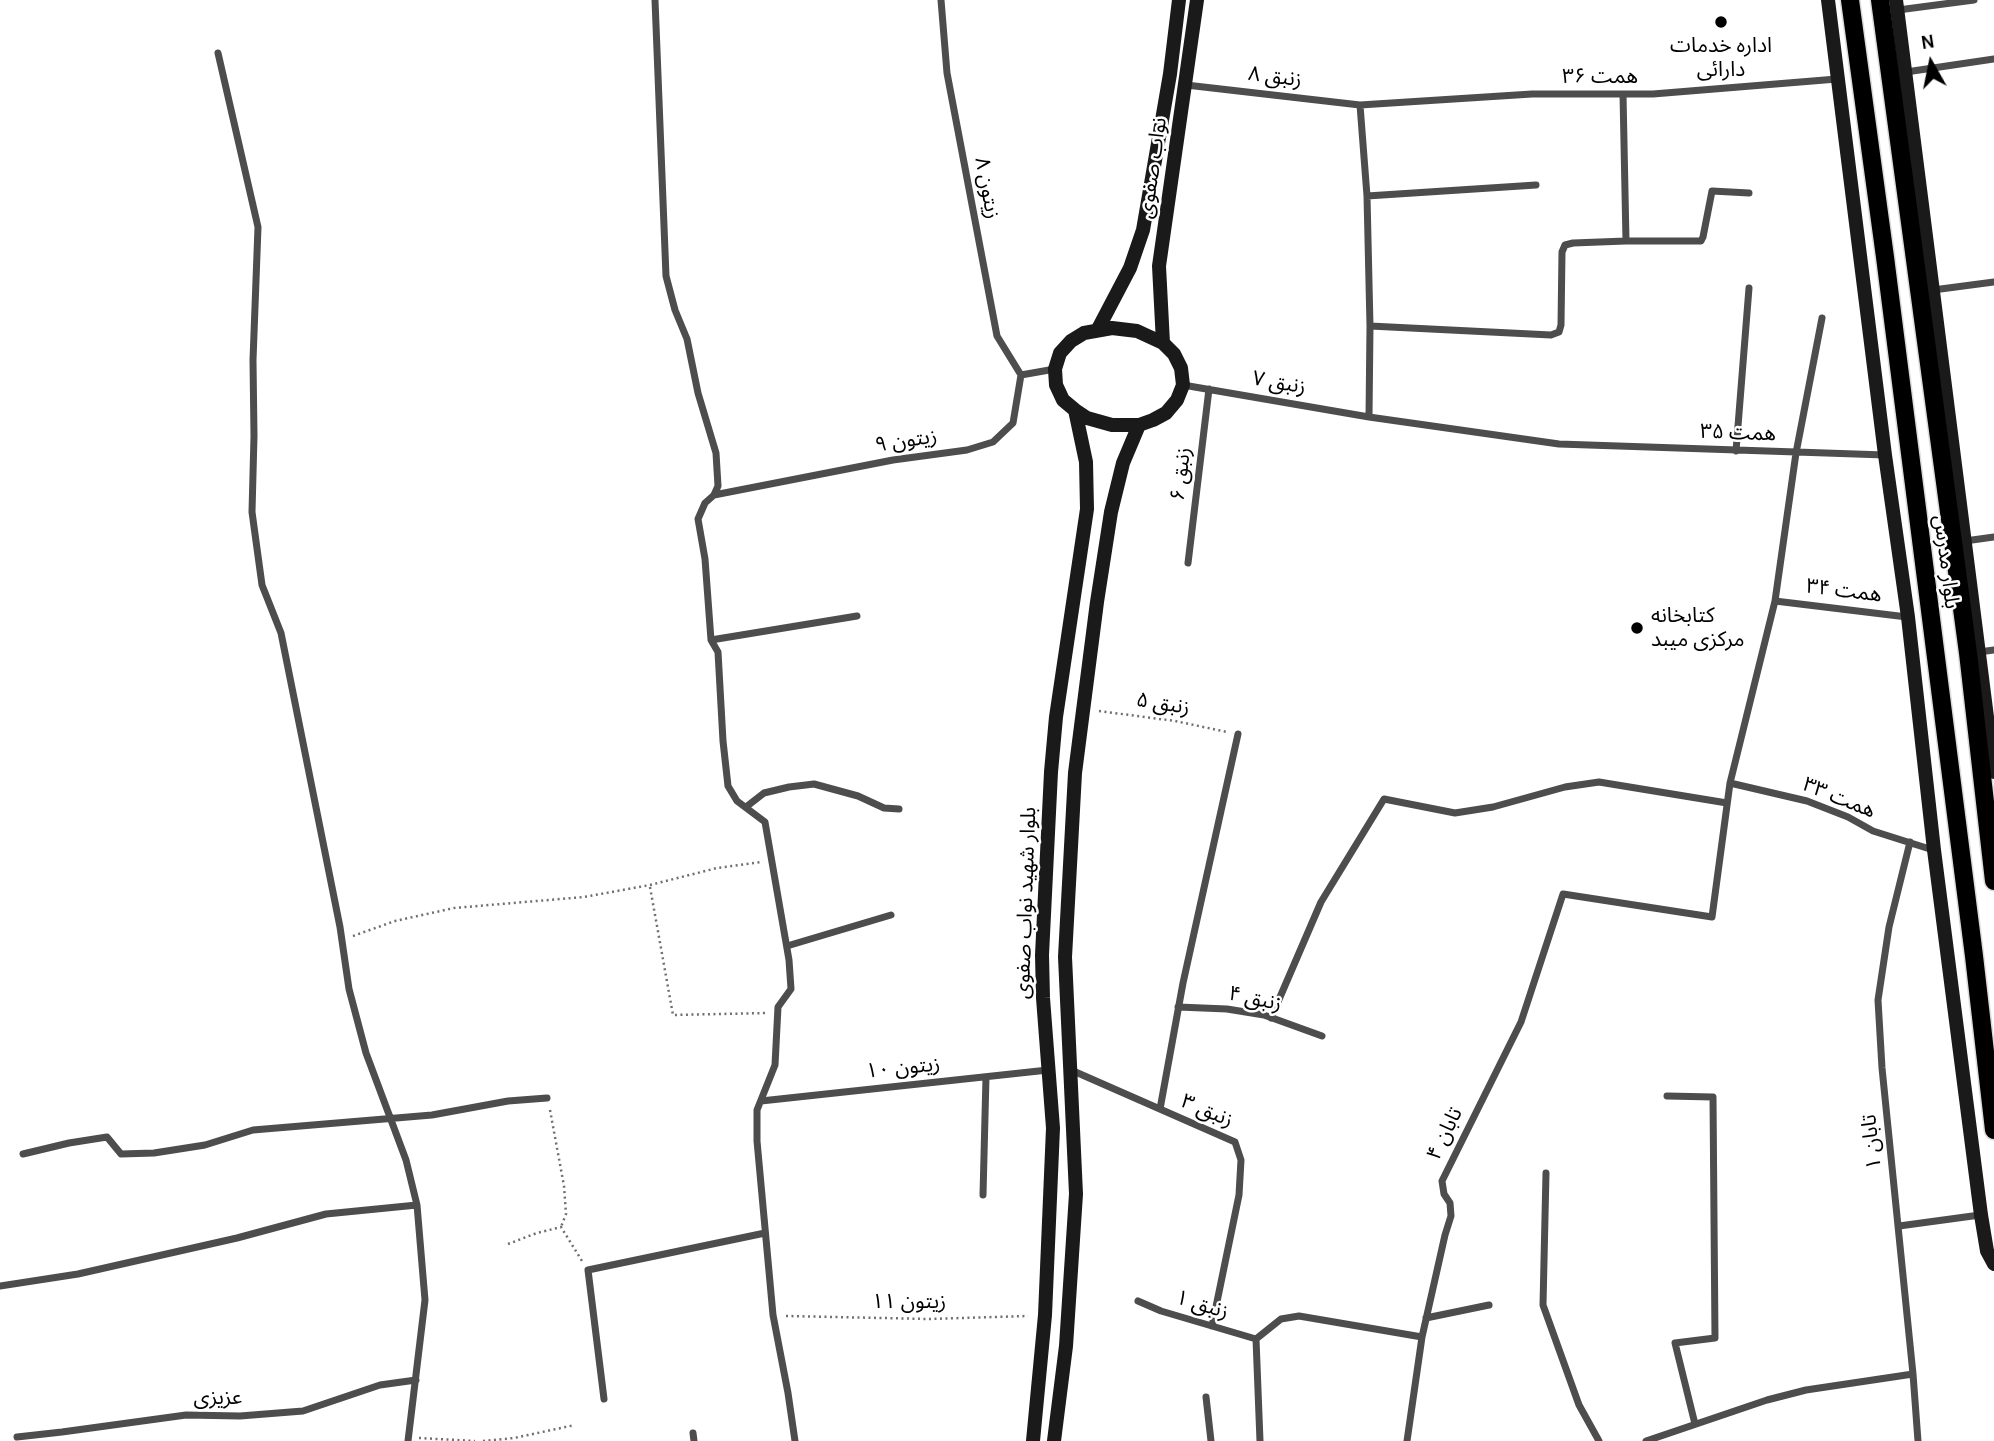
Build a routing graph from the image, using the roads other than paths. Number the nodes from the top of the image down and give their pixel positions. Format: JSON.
{"nodes":[{"id":1,"x":655,"y":0,"type":"edge"},
{"id":2,"x":941,"y":0,"type":"edge"},
{"id":3,"x":1819,"y":0,"type":"edge"},
{"id":4,"x":1828,"y":0,"type":"edge"},
{"id":5,"x":1850,"y":0,"type":"edge"},
{"id":6,"x":1880,"y":0,"type":"edge"},
{"id":7,"x":1974,"y":0,"type":"edge"},
{"id":8,"x":1178,"y":5,"type":"edge"},
{"id":9,"x":1897,"y":5,"type":"edge"},
{"id":10,"x":1196,"y":7,"type":"edge"},
{"id":11,"x":1832,"y":28,"type":"junction"},
{"id":12,"x":218,"y":53,"type":"dead end"},
{"id":13,"x":1994,"y":60,"type":"edge"},
{"id":14,"x":1906,"y":72,"type":"junction"},
{"id":15,"x":1839,"y":79,"type":"junction"},
{"id":16,"x":1186,"y":85,"type":"junction"},
{"id":17,"x":1623,"y":94,"type":"junction"},
{"id":18,"x":1360,"y":105,"type":"junction"},
{"id":19,"x":1536,"y":185,"type":"dead end"},
{"id":20,"x":1749,"y":193,"type":"dead end"},
{"id":21,"x":1367,"y":196,"type":"junction"},
{"id":22,"x":1626,"y":241,"type":"junction"},
{"id":23,"x":1885,"y":257,"type":"junction"},
{"id":24,"x":1862,"y":260,"type":"junction"},
{"id":25,"x":1994,"y":282,"type":"edge"},
{"id":26,"x":1749,"y":288,"type":"dead end"},
{"id":27,"x":1933,"y":290,"type":"junction"},
{"id":28,"x":1822,"y":318,"type":"dead end"},
{"id":29,"x":1370,"y":326,"type":"junction"},
{"id":30,"x":1098,"y":329,"type":"junction"},
{"id":31,"x":1163,"y":343,"type":"junction"},
{"id":32,"x":1935,"y":355,"type":"junction"},
{"id":33,"x":1055,"y":369,"type":"junction"},
{"id":34,"x":1021,"y":375,"type":"junction"},
{"id":35,"x":1182,"y":385,"type":"junction"},
{"id":36,"x":1209,"y":389,"type":"junction"},
{"id":37,"x":1074,"y":411,"type":"junction"},
{"id":38,"x":1369,"y":417,"type":"junction"},
{"id":39,"x":1139,"y":425,"type":"junction"},
{"id":40,"x":1591,"y":446,"type":"joint"},
{"id":41,"x":1736,"y":451,"type":"junction"},
{"id":42,"x":1796,"y":453,"type":"junction"},
{"id":43,"x":1885,"y":455,"type":"junction"},
{"id":44,"x":715,"y":495,"type":"junction"},
{"id":45,"x":1994,"y":537,"type":"edge"},
{"id":46,"x":1965,"y":541,"type":"junction"},
{"id":47,"x":1188,"y":563,"type":"dead end"},
{"id":48,"x":1775,"y":601,"type":"junction"},
{"id":49,"x":857,"y":616,"type":"dead end"},
{"id":50,"x":1908,"y":617,"type":"junction"},
{"id":51,"x":711,"y":640,"type":"junction"},
{"id":52,"x":1986,"y":651,"type":"edge"},
{"id":53,"x":1238,"y":734,"type":"road end"},
{"id":54,"x":1994,"y":772,"type":"edge"},
{"id":55,"x":1730,"y":783,"type":"junction"},
{"id":56,"x":1727,"y":803,"type":"junction"},
{"id":57,"x":746,"y":807,"type":"junction"},
{"id":58,"x":900,"y":809,"type":"dead end"},
{"id":59,"x":1910,"y":842,"type":"junction"},
{"id":60,"x":1934,"y":850,"type":"junction"},
{"id":61,"x":1961,"y":850,"type":"junction"},
{"id":62,"x":1994,"y":881,"type":"edge"},
{"id":63,"x":891,"y":915,"type":"dead end"},
{"id":64,"x":787,"y":947,"type":"junction"},
{"id":65,"x":1178,"y":1007,"type":"junction"},
{"id":66,"x":1271,"y":1018,"type":"junction"},
{"id":67,"x":1322,"y":1036,"type":"dead end"},
{"id":68,"x":1048,"y":1070,"type":"junction"},
{"id":69,"x":1071,"y":1070,"type":"junction"},
{"id":70,"x":986,"y":1077,"type":"junction"},
{"id":71,"x":1667,"y":1096,"type":"dead end"},
{"id":72,"x":547,"y":1098,"type":"road end"},
{"id":73,"x":761,"y":1101,"type":"junction"},
{"id":74,"x":1160,"y":1109,"type":"junction"},
{"id":75,"x":391,"y":1117,"type":"junction"},
{"id":76,"x":1053,"y":1128,"type":"junction"},
{"id":77,"x":1074,"y":1129,"type":"junction"},
{"id":78,"x":1994,"y":1130,"type":"edge"},
{"id":79,"x":23,"y":1154,"type":"dead end"},
{"id":80,"x":1546,"y":1173,"type":"dead end"},
{"id":81,"x":983,"y":1195,"type":"dead end"},
{"id":82,"x":416,"y":1205,"type":"junction"},
{"id":83,"x":1981,"y":1214,"type":"junction"},
{"id":84,"x":1899,"y":1226,"type":"junction"},
{"id":85,"x":765,"y":1233,"type":"junction"},
{"id":86,"x":1994,"y":1264,"type":"edge"},
{"id":87,"x":0,"y":1286,"type":"edge"},
{"id":88,"x":1138,"y":1301,"type":"dead end"},
{"id":89,"x":1489,"y":1305,"type":"dead end"},
{"id":90,"x":1426,"y":1318,"type":"junction"},
{"id":91,"x":1212,"y":1326,"type":"junction"},
{"id":92,"x":1422,"y":1337,"type":"junction"},
{"id":93,"x":1256,"y":1339,"type":"junction"},
{"id":94,"x":1913,"y":1374,"type":"junction"},
{"id":95,"x":416,"y":1380,"type":"junction"},
{"id":96,"x":1206,"y":1397,"type":"dead end"},
{"id":97,"x":604,"y":1399,"type":"dead end"},
{"id":98,"x":1695,"y":1424,"type":"junction"},
{"id":99,"x":17,"y":1437,"type":"dead end"},
{"id":100,"x":409,"y":1439,"type":"edge"},
{"id":101,"x":795,"y":1441,"type":"edge"},
{"id":102,"x":1033,"y":1441,"type":"edge"},
{"id":103,"x":1054,"y":1441,"type":"edge"},
{"id":104,"x":1211,"y":1441,"type":"edge"},
{"id":105,"x":1260,"y":1441,"type":"edge"},
{"id":106,"x":1408,"y":1441,"type":"edge"},
{"id":107,"x":1599,"y":1441,"type":"edge"},
{"id":108,"x":1646,"y":1441,"type":"edge"},
{"id":109,"x":1918,"y":1441,"type":"edge"}],
"edges":[{"from":1,"to":44,"type":"street"},
{"from":2,"to":34,"type":"street","name":"زیتون ۸"},
{"from":3,"to":11,"type":"main road"},
{"from":4,"to":11,"type":"main road"},
{"from":5,"to":23,"type":"main road","name":"بلوار مدرس"},
{"from":6,"to":32,"type":"main road","name":"بلوار مدرس"},
{"from":7,"to":9,"type":"street"},
{"from":8,"to":10,"type":"main road"},
{"from":8,"to":30,"type":"main road","name":"نواب صفوی"},
{"from":9,"to":14,"type":"main road"},
{"from":10,"to":16,"type":"main road","name":"نواب صفوی"},
{"from":11,"to":15,"type":"main road"},
{"from":12,"to":75,"type":"street"},
{"from":13,"to":14,"type":"street"},
{"from":14,"to":27,"type":"main road"},
{"from":15,"to":17,"type":"street","name":"همت ۳۶"},
{"from":15,"to":24,"type":"main road"},
{"from":16,"to":18,"type":"street","name":"زنبق ۸"},
{"from":16,"to":31,"type":"main road","name":"نواب صفوی"},
{"from":17,"to":18,"type":"street","name":"همت ۳۶"},
{"from":17,"to":22,"type":"street"},
{"from":18,"to":21,"type":"street"},
{"from":19,"to":21,"type":"street"},
{"from":20,"to":22,"type":"street"},
{"from":21,"to":29,"type":"street"},
{"from":22,"to":29,"type":"street"},
{"from":23,"to":24,"type":"main road"},
{"from":23,"to":61,"type":"main road","name":"بلوار مدرس"},
{"from":24,"to":43,"type":"main road"},
{"from":25,"to":27,"type":"street"},
{"from":26,"to":41,"type":"street"},
{"from":27,"to":32,"type":"main road"},
{"from":28,"to":42,"type":"street"},
{"from":29,"to":38,"type":"street"},
{"from":30,"to":31,"type":"main road"},
{"from":30,"to":33,"type":"main road"},
{"from":31,"to":35,"type":"main road"},
{"from":32,"to":46,"type":"main road"},
{"from":32,"to":62,"type":"main road","name":"بلوار مدرس"},
{"from":33,"to":34,"type":"street"},
{"from":33,"to":37,"type":"main road"},
{"from":34,"to":44,"type":"street","name":"زیتون ۹"},
{"from":35,"to":36,"type":"street","name":"زنبق ۷"},
{"from":35,"to":39,"type":"main road"},
{"from":36,"to":38,"type":"street","name":"زنبق ۷"},
{"from":36,"to":47,"type":"street","name":"زنبق ۶"},
{"from":37,"to":39,"type":"main road"},
{"from":37,"to":68,"type":"main road","name":"بلوار شهید نواب صفوی"},
{"from":38,"to":40,"type":"street","name":"زنبق ۷"},
{"from":39,"to":69,"type":"main road","name":"بلوار شهید نواب صفوی"},
{"from":40,"to":41,"type":"street","name":"همت ۳۵"},
{"from":41,"to":42,"type":"street","name":"همت ۳۵"},
{"from":42,"to":43,"type":"street","name":"همت ۳۵"},
{"from":42,"to":48,"type":"street"},
{"from":43,"to":50,"type":"main road"},
{"from":44,"to":51,"type":"street"},
{"from":45,"to":46,"type":"street"},
{"from":46,"to":52,"type":"main road"},
{"from":48,"to":50,"type":"street","name":"همت ۳۴"},
{"from":48,"to":55,"type":"street"},
{"from":49,"to":51,"type":"street"},
{"from":50,"to":60,"type":"main road"},
{"from":51,"to":57,"type":"street"},
{"from":52,"to":54,"type":"main road"},
{"from":53,"to":65,"type":"street"},
{"from":55,"to":56,"type":"street"},
{"from":55,"to":59,"type":"street","name":"همت ۳۳"},
{"from":56,"to":66,"type":"street"},
{"from":56,"to":90,"type":"street","name":"تابان ۴"},
{"from":57,"to":58,"type":"street"},
{"from":57,"to":64,"type":"street"},
{"from":59,"to":60,"type":"street","name":"همت ۳۳"},
{"from":59,"to":84,"type":"street","name":"تابان ۱"},
{"from":60,"to":61,"type":"main road"},
{"from":60,"to":83,"type":"main road"},
{"from":61,"to":78,"type":"main road","name":"بلوار مدرس"},
{"from":63,"to":64,"type":"street"},
{"from":64,"to":73,"type":"street"},
{"from":65,"to":66,"type":"street","name":"زنبق ۴"},
{"from":65,"to":74,"type":"street"},
{"from":66,"to":67,"type":"street","name":"زنبق ۴"},
{"from":68,"to":70,"type":"street","name":"زیتون ۱۰"},
{"from":68,"to":76,"type":"main road","name":"بلوار شهید نواب صفوی"},
{"from":69,"to":74,"type":"street","name":"زنبق ۳"},
{"from":69,"to":77,"type":"main road","name":"بلوار شهید نواب صفوی"},
{"from":70,"to":73,"type":"street","name":"زیتون ۱۰"},
{"from":70,"to":81,"type":"street"},
{"from":71,"to":98,"type":"street"},
{"from":72,"to":75,"type":"street"},
{"from":73,"to":85,"type":"street"},
{"from":74,"to":91,"type":"street","name":"زنبق ۳"},
{"from":75,"to":79,"type":"street"},
{"from":75,"to":82,"type":"street"},
{"from":76,"to":77,"type":"main road"},
{"from":76,"to":102,"type":"main road","name":"بلوار شهید نواب صفوی"},
{"from":77,"to":103,"type":"main road","name":"بلوار شهید نواب صفوی"},
{"from":80,"to":107,"type":"street"},
{"from":82,"to":87,"type":"street"},
{"from":82,"to":95,"type":"street"},
{"from":83,"to":84,"type":"street"},
{"from":83,"to":86,"type":"main road"},
{"from":84,"to":94,"type":"street","name":"تابان ۱"},
{"from":85,"to":97,"type":"street"},
{"from":85,"to":101,"type":"street"},
{"from":88,"to":91,"type":"street","name":"زنبق ۱"},
{"from":89,"to":90,"type":"street"},
{"from":90,"to":92,"type":"street","name":"تابان ۴"},
{"from":91,"to":93,"type":"street","name":"زنبق ۱"},
{"from":92,"to":93,"type":"street"},
{"from":92,"to":106,"type":"street","name":"تابان ۴"},
{"from":93,"to":105,"type":"street"},
{"from":94,"to":98,"type":"street"},
{"from":94,"to":109,"type":"street","name":"تابان ۱"},
{"from":95,"to":99,"type":"street","name":"عزیزی"},
{"from":95,"to":100,"type":"street"},
{"from":96,"to":104,"type":"street"},
{"from":98,"to":108,"type":"street"}]}
